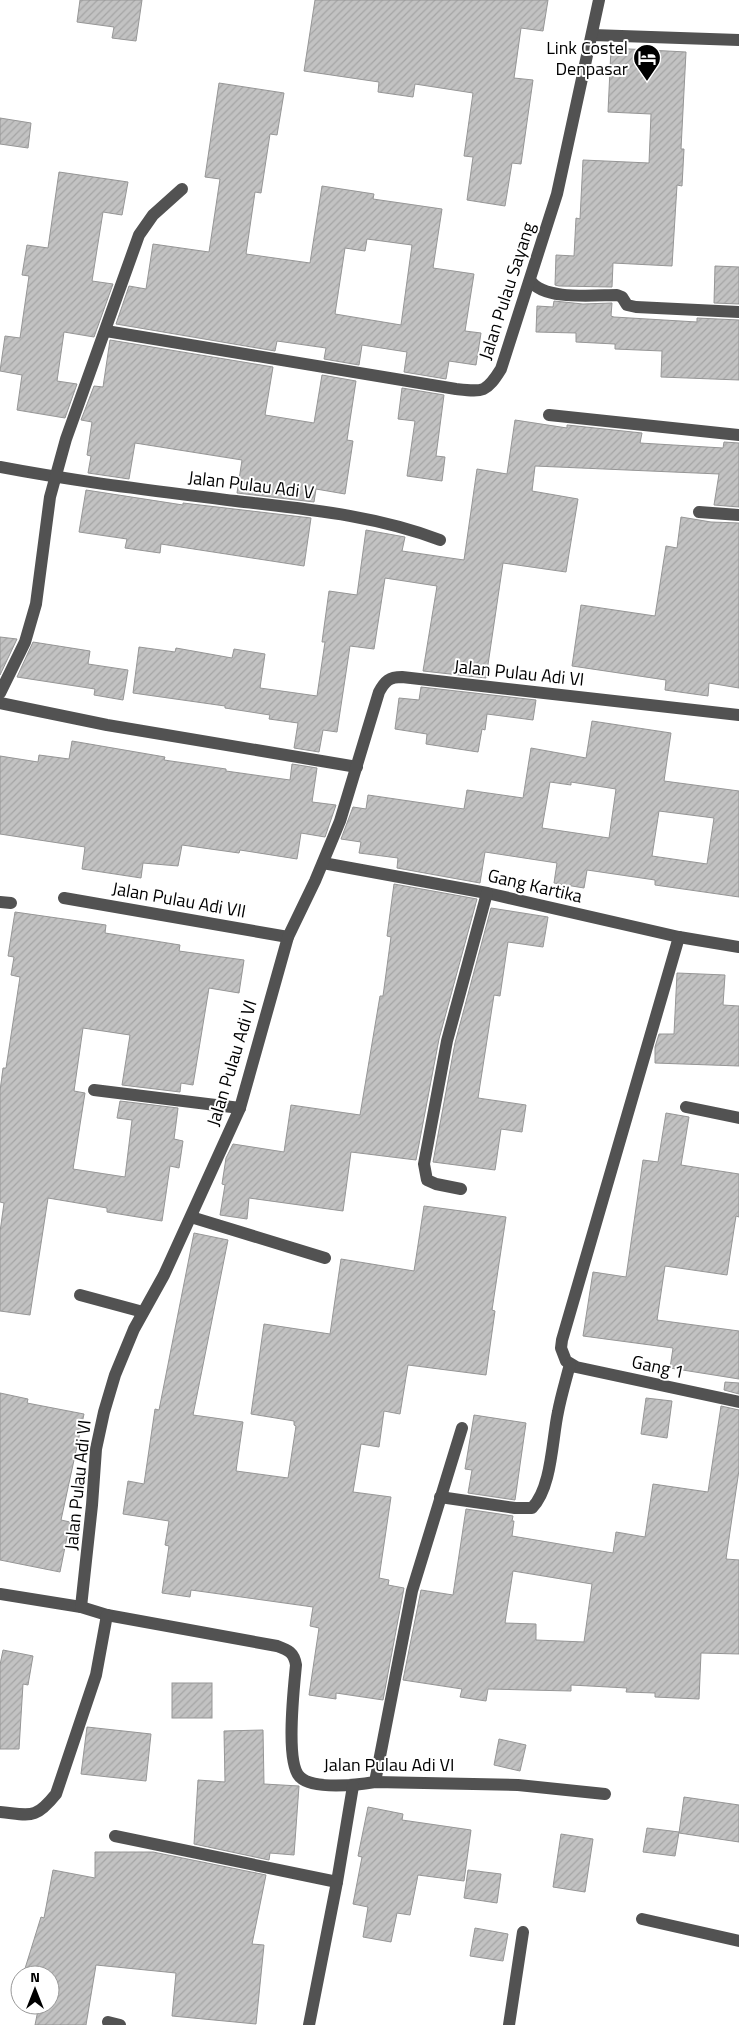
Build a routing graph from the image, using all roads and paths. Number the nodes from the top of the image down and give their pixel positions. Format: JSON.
{"nodes":[{"id":1,"x":599,"y":0,"type":"edge"},
{"id":2,"x":592,"y":35,"type":"junction"},
{"id":3,"x":739,"y":40,"type":"edge"},
{"id":4,"x":182,"y":188,"type":"dead end"},
{"id":5,"x":530,"y":280,"type":"junction"},
{"id":6,"x":739,"y":312,"type":"edge"},
{"id":7,"x":106,"y":331,"type":"junction"},
{"id":8,"x":549,"y":415,"type":"dead end"},
{"id":9,"x":739,"y":435,"type":"edge"},
{"id":10,"x":0,"y":467,"type":"edge"},
{"id":11,"x":54,"y":477,"type":"junction"},
{"id":12,"x":699,"y":512,"type":"dead end"},
{"id":13,"x":739,"y":514,"type":"edge"},
{"id":14,"x":440,"y":540,"type":"dead end"},
{"id":15,"x":0,"y":693,"type":"edge"},
{"id":16,"x":0,"y":703,"type":"edge"},
{"id":17,"x":739,"y":715,"type":"edge"},
{"id":18,"x":357,"y":767,"type":"junction"},
{"id":19,"x":323,"y":862,"type":"junction"},
{"id":20,"x":487,"y":893,"type":"junction"},
{"id":21,"x":64,"y":898,"type":"dead end"},
{"id":22,"x":288,"y":937,"type":"junction"},
{"id":23,"x":679,"y":937,"type":"junction"},
{"id":24,"x":739,"y":947,"type":"edge"},
{"id":25,"x":94,"y":1090,"type":"dead end"},
{"id":26,"x":686,"y":1107,"type":"dead end"},
{"id":27,"x":240,"y":1108,"type":"junction"},
{"id":28,"x":739,"y":1118,"type":"edge"},
{"id":29,"x":461,"y":1189,"type":"dead end"},
{"id":30,"x":191,"y":1217,"type":"junction"},
{"id":31,"x":325,"y":1258,"type":"dead end"},
{"id":32,"x":80,"y":1295,"type":"dead end"},
{"id":33,"x":143,"y":1312,"type":"junction"},
{"id":34,"x":570,"y":1364,"type":"junction"},
{"id":35,"x":739,"y":1402,"type":"edge"},
{"id":36,"x":462,"y":1428,"type":"dead end"},
{"id":37,"x":440,"y":1497,"type":"junction"},
{"id":38,"x":0,"y":1594,"type":"edge"},
{"id":39,"x":81,"y":1607,"type":"junction"},
{"id":40,"x":107,"y":1614,"type":"junction"},
{"id":41,"x":375,"y":1782,"type":"junction"},
{"id":42,"x":353,"y":1786,"type":"junction"},
{"id":43,"x":605,"y":1794,"type":"dead end"},
{"id":44,"x":0,"y":1812,"type":"edge"},
{"id":45,"x":115,"y":1836,"type":"dead end"},
{"id":46,"x":337,"y":1882,"type":"junction"},
{"id":47,"x":642,"y":1919,"type":"dead end"},
{"id":48,"x":523,"y":1932,"type":"dead end"},
{"id":49,"x":739,"y":1941,"type":"edge"},
{"id":50,"x":309,"y":2025,"type":"edge"},
{"id":51,"x":509,"y":2025,"type":"edge"}],
"edges":[{"from":1,"to":2,"type":"street","name":"Jalan Pulau Sayang"},
{"from":2,"to":3,"type":"street"},
{"from":2,"to":5,"type":"street","name":"Jalan Pulau Sayang"},
{"from":4,"to":7,"type":"street"},
{"from":5,"to":6,"type":"street"},
{"from":5,"to":7,"type":"street","name":"Jalan Pulau Sayang"},
{"from":7,"to":11,"type":"street"},
{"from":8,"to":9,"type":"street"},
{"from":10,"to":11,"type":"street","name":"Jalan Pulau Adi V"},
{"from":11,"to":14,"type":"street","name":"Jalan Pulau Adi V"},
{"from":11,"to":15,"type":"street"},
{"from":12,"to":13,"type":"street"},
{"from":16,"to":18,"type":"street"},
{"from":17,"to":18,"type":"street","name":"Jalan Pulau Adi VI"},
{"from":18,"to":19,"type":"street","name":"Jalan Pulau Adi VI"},
{"from":19,"to":20,"type":"street","name":"Gang Kartika"},
{"from":19,"to":22,"type":"street","name":"Jalan Pulau Adi VI"},
{"from":20,"to":23,"type":"street","name":"Gang Kartika"},
{"from":20,"to":29,"type":"street"},
{"from":21,"to":22,"type":"street","name":"Jalan Pulau Adi VII"},
{"from":22,"to":27,"type":"street","name":"Jalan Pulau Adi VI"},
{"from":23,"to":24,"type":"street","name":"Gang Kartika"},
{"from":23,"to":34,"type":"street"},
{"from":25,"to":27,"type":"street"},
{"from":26,"to":28,"type":"street"},
{"from":27,"to":30,"type":"street","name":"Jalan Pulau Adi VI"},
{"from":30,"to":31,"type":"street"},
{"from":30,"to":33,"type":"street","name":"Jalan Pulau Adi VI"},
{"from":32,"to":33,"type":"street"},
{"from":33,"to":39,"type":"street","name":"Jalan Pulau Adi VI"},
{"from":34,"to":35,"type":"street","name":"Gang 1"},
{"from":34,"to":37,"type":"street"},
{"from":36,"to":37,"type":"street"},
{"from":37,"to":41,"type":"street"},
{"from":38,"to":39,"type":"street"},
{"from":39,"to":40,"type":"street","name":"Jalan Pulau Adi VI"},
{"from":40,"to":42,"type":"street","name":"Jalan Pulau Adi VI"},
{"from":40,"to":44,"type":"street"},
{"from":41,"to":42,"type":"street","name":"Jalan Pulau Adi VI"},
{"from":41,"to":43,"type":"street","name":"Jalan Pulau Adi VI"},
{"from":42,"to":46,"type":"street"},
{"from":45,"to":46,"type":"street"},
{"from":46,"to":50,"type":"street"},
{"from":47,"to":49,"type":"street"},
{"from":48,"to":51,"type":"street"}]}
